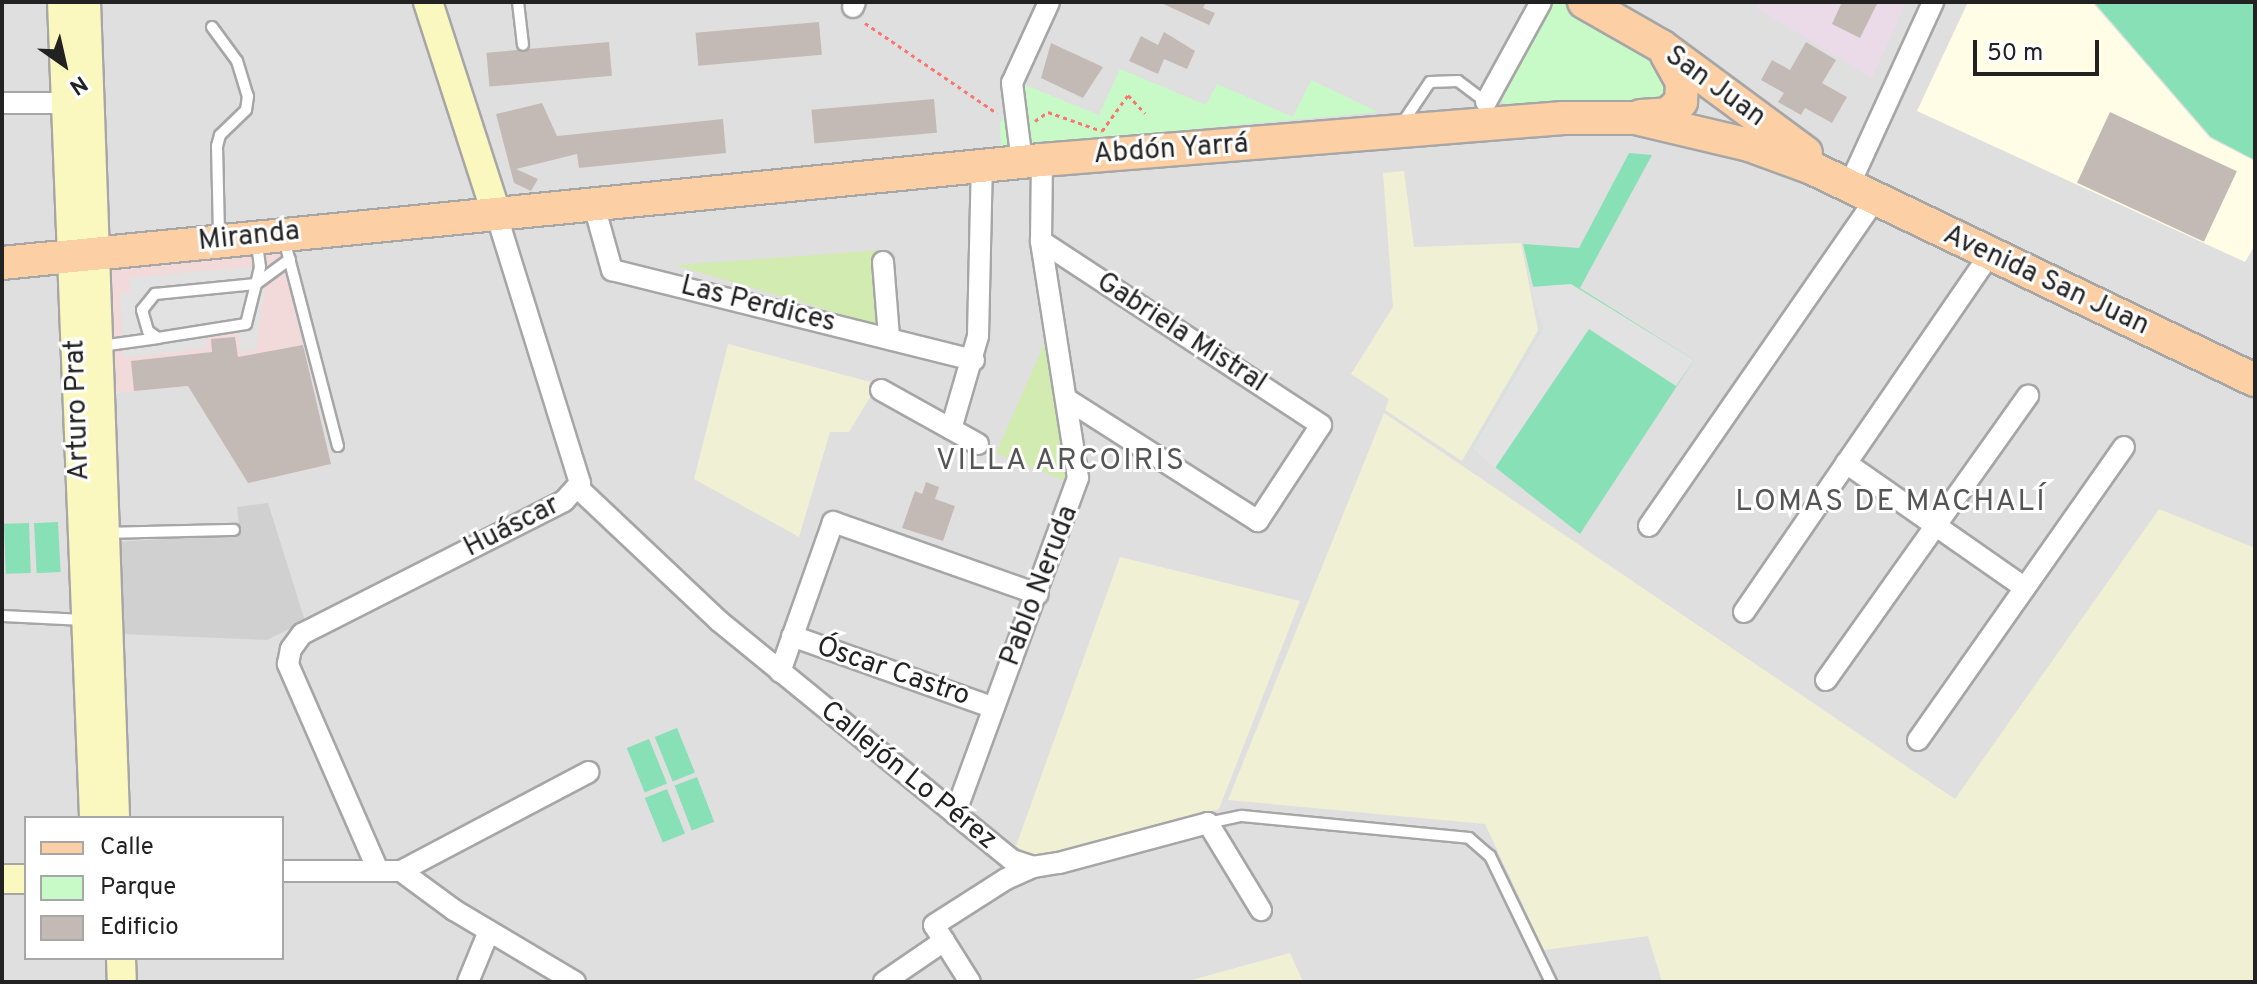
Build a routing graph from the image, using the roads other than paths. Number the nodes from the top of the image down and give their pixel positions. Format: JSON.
{"nodes":[{"id":1,"x":62,"y":2,"type":"edge"},
{"id":2,"x":86,"y":2,"type":"edge"},
{"id":3,"x":428,"y":2,"type":"edge"},
{"id":4,"x":518,"y":2,"type":"edge"},
{"id":5,"x":1049,"y":2,"type":"edge"},
{"id":6,"x":1541,"y":2,"type":"edge"},
{"id":7,"x":1584,"y":2,"type":"edge"},
{"id":8,"x":1933,"y":2,"type":"edge"},
{"id":9,"x":212,"y":27,"type":"dead end"},
{"id":10,"x":523,"y":45,"type":"dead end"},
{"id":11,"x":1661,"y":46,"type":"junction"},
{"id":12,"x":2,"y":103,"type":"edge"},
{"id":13,"x":68,"y":103,"type":"junction"},
{"id":14,"x":1493,"y":113,"type":"junction"},
{"id":15,"x":1635,"y":118,"type":"junction"},
{"id":16,"x":1396,"y":133,"type":"junction"},
{"id":17,"x":1032,"y":161,"type":"junction"},
{"id":18,"x":982,"y":165,"type":"junction"},
{"id":19,"x":1853,"y":190,"type":"junction"},
{"id":20,"x":593,"y":202,"type":"junction"},
{"id":21,"x":496,"y":213,"type":"junction"},
{"id":22,"x":219,"y":240,"type":"junction"},
{"id":23,"x":1041,"y":241,"type":"junction"},
{"id":24,"x":276,"y":243,"type":"junction"},
{"id":25,"x":82,"y":255,"type":"junction"},
{"id":26,"x":1989,"y":255,"type":"junction"},
{"id":27,"x":883,"y":262,"type":"dead end"},
{"id":28,"x":2,"y":263,"type":"edge"},
{"id":29,"x":256,"y":284,"type":"junction"},
{"id":30,"x":889,"y":337,"type":"junction"},
{"id":31,"x":158,"y":338,"type":"junction"},
{"id":32,"x":96,"y":346,"type":"junction"},
{"id":33,"x":974,"y":360,"type":"junction"},
{"id":34,"x":2254,"y":376,"type":"edge"},
{"id":35,"x":881,"y":390,"type":"dead end"},
{"id":36,"x":2028,"y":396,"type":"dead end"},
{"id":37,"x":1068,"y":400,"type":"junction"},
{"id":38,"x":951,"y":429,"type":"junction"},
{"id":39,"x":978,"y":444,"type":"dead end"},
{"id":40,"x":338,"y":446,"type":"dead end"},
{"id":41,"x":2124,"y":447,"type":"dead end"},
{"id":42,"x":1846,"y":463,"type":"junction"},
{"id":43,"x":578,"y":488,"type":"junction"},
{"id":44,"x":1936,"y":525,"type":"junction"},
{"id":45,"x":1649,"y":526,"type":"dead end"},
{"id":46,"x":234,"y":530,"type":"dead end"},
{"id":47,"x":103,"y":533,"type":"junction"},
{"id":48,"x":2025,"y":588,"type":"junction"},
{"id":49,"x":1038,"y":594,"type":"junction"},
{"id":50,"x":1744,"y":612,"type":"dead end"},
{"id":51,"x":2,"y":616,"type":"edge"},
{"id":52,"x":86,"y":620,"type":"junction"},
{"id":53,"x":792,"y":636,"type":"junction"},
{"id":54,"x":780,"y":672,"type":"junction"},
{"id":55,"x":1826,"y":680,"type":"dead end"},
{"id":56,"x":994,"y":708,"type":"junction"},
{"id":57,"x":1918,"y":740,"type":"dead end"},
{"id":58,"x":589,"y":772,"type":"dead end"},
{"id":59,"x":955,"y":814,"type":"junction"},
{"id":60,"x":94,"y":816,"type":"edge"},
{"id":61,"x":115,"y":816,"type":"edge"},
{"id":62,"x":1208,"y":823,"type":"junction"},
{"id":63,"x":1033,"y":867,"type":"junction"},
{"id":64,"x":377,"y":868,"type":"junction"},
{"id":65,"x":284,"y":871,"type":"edge"},
{"id":66,"x":401,"y":871,"type":"junction"},
{"id":67,"x":2,"y":879,"type":"edge"},
{"id":68,"x":24,"y":879,"type":"edge"},
{"id":69,"x":1261,"y":910,"type":"dead end"},
{"id":70,"x":489,"y":931,"type":"junction"},
{"id":71,"x":944,"y":941,"type":"junction"},
{"id":72,"x":121,"y":960,"type":"edge"},
{"id":73,"x":122,"y":982,"type":"edge"},
{"id":74,"x":468,"y":982,"type":"edge"},
{"id":75,"x":575,"y":982,"type":"edge"},
{"id":76,"x":884,"y":982,"type":"edge"},
{"id":77,"x":970,"y":982,"type":"edge"},
{"id":78,"x":1551,"y":982,"type":"edge"}],
"edges":[{"from":1,"to":13,"type":"main road","name":"Arturo Prat"},
{"from":2,"to":25,"type":"main road","name":"Arturo Prat"},
{"from":3,"to":21,"type":"main road","name":"Huáscar"},
{"from":4,"to":10,"type":"lane"},
{"from":5,"to":17,"type":"street","name":"Pablo Neruda"},
{"from":6,"to":14,"type":"street"},
{"from":7,"to":11,"type":"main road","name":"San Juan"},
{"from":8,"to":19,"type":"street"},
{"from":9,"to":22,"type":"lane"},
{"from":11,"to":15,"type":"main road"},
{"from":11,"to":19,"type":"main road","name":"San Juan"},
{"from":12,"to":13,"type":"street"},
{"from":13,"to":25,"type":"main road","name":"Arturo Prat"},
{"from":14,"to":15,"type":"main road","name":"Abdón Yarrá"},
{"from":14,"to":16,"type":"main road","name":"Abdón Yarrá"},
{"from":14,"to":16,"type":"lane"},
{"from":15,"to":19,"type":"main road","name":"Abdón Yarrá"},
{"from":16,"to":17,"type":"main road","name":"Abdón Yarrá"},
{"from":17,"to":18,"type":"main road","name":"Abdón Yarrá"},
{"from":17,"to":23,"type":"street","name":"Pablo Neruda"},
{"from":18,"to":20,"type":"main road","name":"Abdón Yarrá"},
{"from":18,"to":33,"type":"street"},
{"from":19,"to":26,"type":"main road","name":"Avenida San Juan"},
{"from":19,"to":45,"type":"street"},
{"from":20,"to":21,"type":"main road","name":"Abdón Yarrá"},
{"from":20,"to":30,"type":"street","name":"Las Perdices"},
{"from":21,"to":24,"type":"main road","name":"Miranda"},
{"from":21,"to":43,"type":"street","name":"Huáscar"},
{"from":22,"to":24,"type":"main road","name":"Miranda"},
{"from":22,"to":25,"type":"main road","name":"Miranda"},
{"from":23,"to":37,"type":"street","name":"Pablo Neruda"},
{"from":23,"to":37,"type":"street","name":"Gabriela Mistral"},
{"from":24,"to":29,"type":"lane"},
{"from":24,"to":29,"type":"lane"},
{"from":24,"to":40,"type":"lane"},
{"from":25,"to":28,"type":"main road","name":"Miranda"},
{"from":25,"to":32,"type":"main road","name":"Arturo Prat"},
{"from":25,"to":52,"type":"main road","name":"Arturo Prat"},
{"from":26,"to":34,"type":"main road","name":"Avenida San Juan"},
{"from":26,"to":42,"type":"street"},
{"from":27,"to":30,"type":"street"},
{"from":29,"to":31,"type":"lane"},
{"from":29,"to":31,"type":"lane"},
{"from":30,"to":33,"type":"street","name":"Las Perdices"},
{"from":31,"to":32,"type":"lane"},
{"from":32,"to":47,"type":"main road","name":"Arturo Prat"},
{"from":33,"to":38,"type":"street"},
{"from":35,"to":38,"type":"street"},
{"from":36,"to":44,"type":"street"},
{"from":37,"to":49,"type":"street","name":"Pablo Neruda"},
{"from":38,"to":39,"type":"street"},
{"from":41,"to":48,"type":"street"},
{"from":42,"to":44,"type":"street"},
{"from":42,"to":50,"type":"street"},
{"from":43,"to":54,"type":"street","name":"Callejón Lo Pérez"},
{"from":43,"to":64,"type":"street","name":"Huáscar"},
{"from":44,"to":48,"type":"street"},
{"from":44,"to":55,"type":"street"},
{"from":46,"to":47,"type":"lane"},
{"from":47,"to":61,"type":"main road","name":"Arturo Prat"},
{"from":48,"to":57,"type":"street"},
{"from":49,"to":53,"type":"street"},
{"from":49,"to":56,"type":"street","name":"Pablo Neruda"},
{"from":51,"to":52,"type":"lane"},
{"from":52,"to":60,"type":"main road","name":"Arturo Prat"},
{"from":53,"to":54,"type":"street"},
{"from":53,"to":56,"type":"street","name":"Óscar Castro"},
{"from":54,"to":59,"type":"street","name":"Callejón Lo Pérez"},
{"from":56,"to":59,"type":"street","name":"Pablo Neruda"},
{"from":58,"to":66,"type":"street"},
{"from":59,"to":63,"type":"street","name":"Callejón Lo Pérez"},
{"from":62,"to":63,"type":"street"},
{"from":62,"to":69,"type":"street"},
{"from":62,"to":78,"type":"lane"},
{"from":63,"to":71,"type":"street"},
{"from":64,"to":65,"type":"street"},
{"from":64,"to":66,"type":"street"},
{"from":66,"to":70,"type":"street"},
{"from":67,"to":68,"type":"main road"},
{"from":70,"to":74,"type":"street"},
{"from":70,"to":75,"type":"street"},
{"from":71,"to":76,"type":"street"},
{"from":71,"to":77,"type":"street"},
{"from":72,"to":73,"type":"main road"}]}
